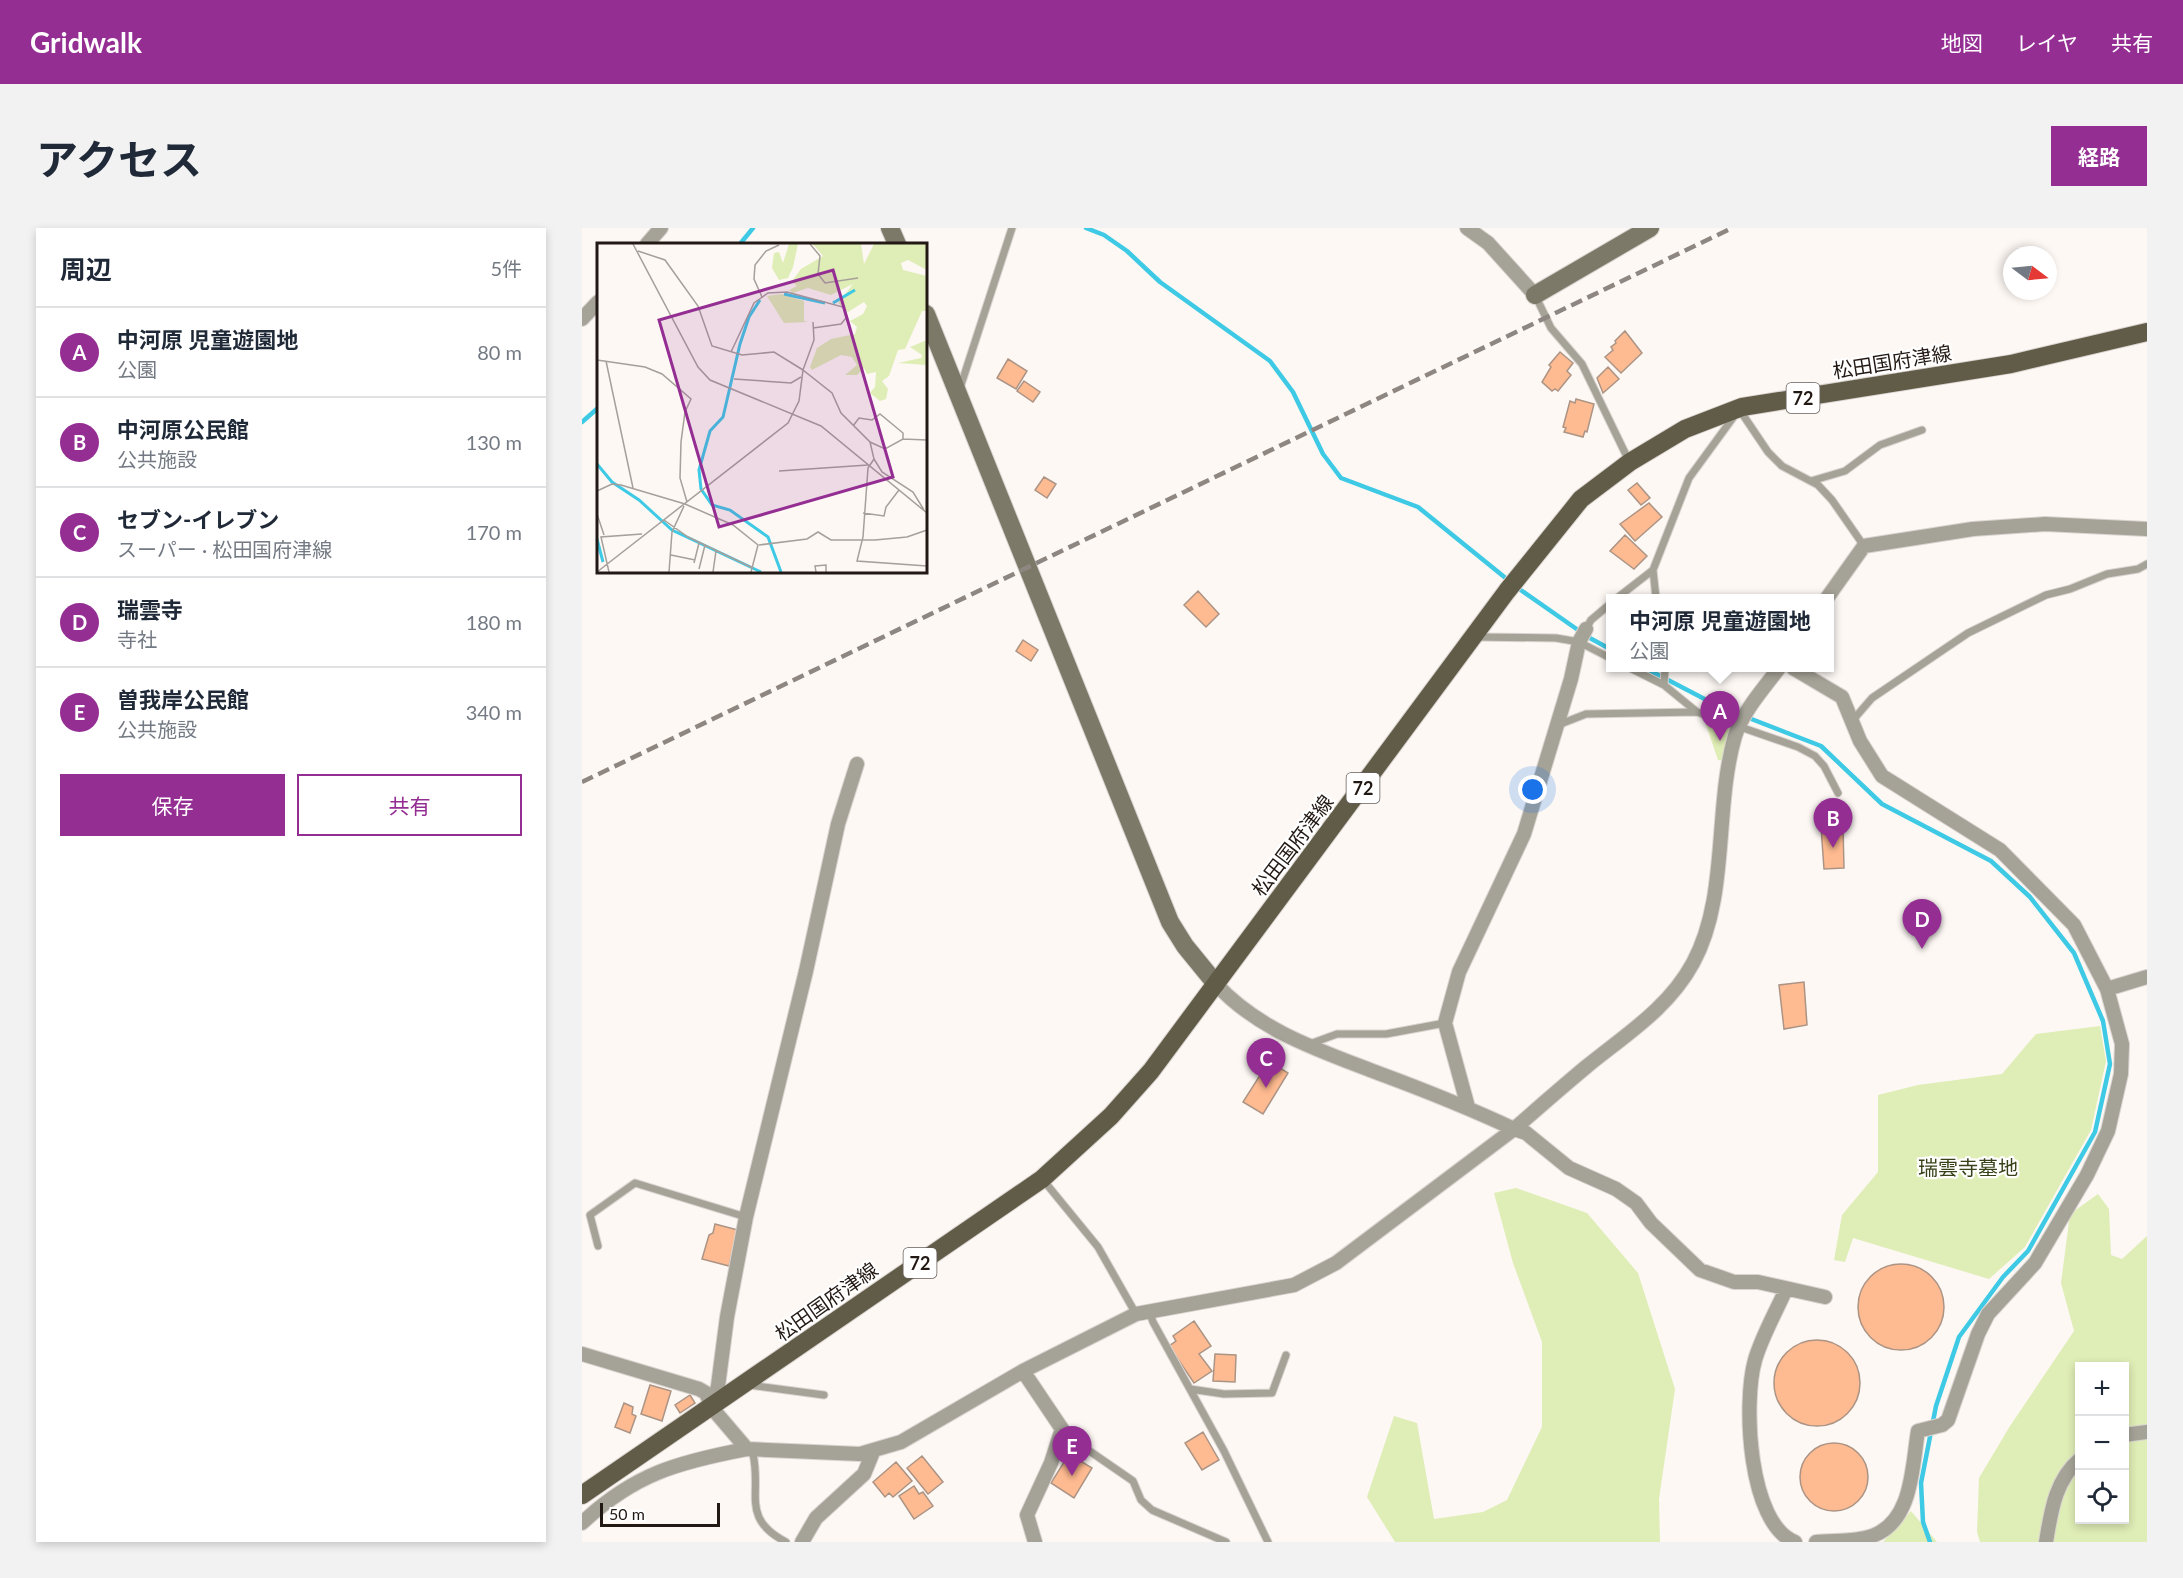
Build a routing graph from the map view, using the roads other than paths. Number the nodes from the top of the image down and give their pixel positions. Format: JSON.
{"nodes":[{"id":1,"x":661,"y":228,"type":"edge"},
{"id":2,"x":890,"y":228,"type":"edge"},
{"id":3,"x":1012,"y":228,"type":"edge"},
{"id":4,"x":1467,"y":228,"type":"edge"},
{"id":5,"x":1650,"y":228,"type":"edge"},
{"id":6,"x":648,"y":243,"type":"edge"},
{"id":7,"x":897,"y":243,"type":"edge"},
{"id":8,"x":1535,"y":295,"type":"junction"},
{"id":9,"x":597,"y":303,"type":"edge"},
{"id":10,"x":927,"y":316,"type":"edge"},
{"id":11,"x":582,"y":319,"type":"edge"},
{"id":12,"x":2147,"y":332,"type":"edge"},
{"id":13,"x":958,"y":394,"type":"junction"},
{"id":14,"x":1741,"y":408,"type":"junction"},
{"id":15,"x":1922,"y":430,"type":"dead end"},
{"id":16,"x":1630,"y":462,"type":"junction"},
{"id":17,"x":1811,"y":481,"type":"junction"},
{"id":18,"x":2147,"y":529,"type":"edge"},
{"id":19,"x":1864,"y":546,"type":"junction"},
{"id":20,"x":2147,"y":564,"type":"edge"},
{"id":21,"x":1653,"y":570,"type":"junction"},
{"id":22,"x":1622,"y":594,"type":"edge"},
{"id":23,"x":1656,"y":594,"type":"edge"},
{"id":24,"x":1830,"y":594,"type":"edge"},
{"id":25,"x":1606,"y":608,"type":"edge"},
{"id":26,"x":1582,"y":636,"type":"junction"},
{"id":27,"x":1473,"y":637,"type":"junction"},
{"id":28,"x":1606,"y":654,"type":"edge"},
{"id":29,"x":1638,"y":672,"type":"edge"},
{"id":30,"x":1665,"y":672,"type":"edge"},
{"id":31,"x":1776,"y":672,"type":"edge"},
{"id":32,"x":1800,"y":672,"type":"edge"},
{"id":33,"x":1664,"y":685,"type":"junction"},
{"id":34,"x":1698,"y":712,"type":"junction"},
{"id":35,"x":1853,"y":720,"type":"junction"},
{"id":36,"x":1557,"y":725,"type":"junction"},
{"id":37,"x":1739,"y":728,"type":"junction"},
{"id":38,"x":857,"y":764,"type":"dead end"},
{"id":39,"x":1838,"y":792,"type":"dead end"},
{"id":40,"x":2147,"y":977,"type":"edge"},
{"id":41,"x":1216,"y":984,"type":"junction"},
{"id":42,"x":2107,"y":989,"type":"junction"},
{"id":43,"x":1445,"y":1023,"type":"junction"},
{"id":44,"x":1306,"y":1045,"type":"junction"},
{"id":45,"x":1468,"y":1107,"type":"junction"},
{"id":46,"x":1514,"y":1129,"type":"junction"},
{"id":47,"x":1042,"y":1179,"type":"junction"},
{"id":48,"x":746,"y":1217,"type":"junction"},
{"id":49,"x":598,"y":1246,"type":"dead end"},
{"id":50,"x":1786,"y":1289,"type":"junction"},
{"id":51,"x":1825,"y":1298,"type":"dead end"},
{"id":52,"x":1142,"y":1312,"type":"junction"},
{"id":53,"x":582,"y":1354,"type":"edge"},
{"id":54,"x":1286,"y":1355,"type":"dead end"},
{"id":55,"x":1023,"y":1371,"type":"junction"},
{"id":56,"x":744,"y":1385,"type":"junction"},
{"id":57,"x":1190,"y":1389,"type":"junction"},
{"id":58,"x":824,"y":1395,"type":"dead end"},
{"id":59,"x":712,"y":1408,"type":"junction"},
{"id":60,"x":1062,"y":1429,"type":"junction"},
{"id":61,"x":2147,"y":1432,"type":"edge"},
{"id":62,"x":2129,"y":1434,"type":"edge"},
{"id":63,"x":747,"y":1449,"type":"junction"},
{"id":64,"x":873,"y":1452,"type":"junction"},
{"id":65,"x":2075,"y":1464,"type":"edge"},
{"id":66,"x":582,"y":1495,"type":"edge"},
{"id":67,"x":582,"y":1523,"type":"edge"},
{"id":68,"x":786,"y":1542,"type":"edge"},
{"id":69,"x":802,"y":1542,"type":"edge"},
{"id":70,"x":1035,"y":1542,"type":"edge"},
{"id":71,"x":1226,"y":1542,"type":"edge"},
{"id":72,"x":1268,"y":1542,"type":"edge"},
{"id":73,"x":1795,"y":1542,"type":"edge"},
{"id":74,"x":1816,"y":1542,"type":"edge"},
{"id":75,"x":2046,"y":1542,"type":"edge"}],
"edges":[{"from":1,"to":6,"type":"street"},
{"from":2,"to":7,"type":"street"},
{"from":3,"to":13,"type":"lane"},
{"from":4,"to":8,"type":"street"},
{"from":5,"to":8,"type":"street"},
{"from":8,"to":16,"type":"lane"},
{"from":9,"to":11,"type":"street"},
{"from":10,"to":13,"type":"street"},
{"from":12,"to":14,"type":"main road","name":"松田国府津線","number":"72"},
{"from":13,"to":41,"type":"street"},
{"from":14,"to":16,"type":"main road","name":"松田国府津線","number":"72"},
{"from":14,"to":17,"type":"lane"},
{"from":14,"to":21,"type":"lane"},
{"from":15,"to":17,"type":"lane"},
{"from":16,"to":27,"type":"main road","name":"松田国府津線","number":"72"},
{"from":17,"to":19,"type":"lane"},
{"from":18,"to":19,"type":"street"},
{"from":19,"to":24,"type":"street"},
{"from":20,"to":35,"type":"lane"},
{"from":21,"to":22,"type":"lane"},
{"from":21,"to":23,"type":"lane"},
{"from":25,"to":26,"type":"lane"},
{"from":26,"to":27,"type":"lane"},
{"from":26,"to":28,"type":"lane"},
{"from":26,"to":36,"type":"street"},
{"from":27,"to":41,"type":"main road","name":"松田国府津線","number":"72"},
{"from":29,"to":33,"type":"lane"},
{"from":30,"to":33,"type":"lane"},
{"from":31,"to":37,"type":"street"},
{"from":32,"to":35,"type":"street"},
{"from":33,"to":34,"type":"lane"},
{"from":34,"to":36,"type":"lane"},
{"from":34,"to":37,"type":"lane"},
{"from":35,"to":42,"type":"street"},
{"from":36,"to":43,"type":"street"},
{"from":37,"to":39,"type":"lane"},
{"from":37,"to":46,"type":"street"},
{"from":38,"to":48,"type":"street"},
{"from":40,"to":42,"type":"street"},
{"from":41,"to":44,"type":"street"},
{"from":41,"to":47,"type":"main road","name":"松田国府津線","number":"72"},
{"from":42,"to":74,"type":"street"},
{"from":43,"to":44,"type":"lane"},
{"from":43,"to":45,"type":"street"},
{"from":44,"to":45,"type":"street"},
{"from":45,"to":46,"type":"street"},
{"from":46,"to":50,"type":"street"},
{"from":46,"to":52,"type":"street"},
{"from":47,"to":52,"type":"lane"},
{"from":47,"to":56,"type":"main road","name":"松田国府津線","number":"72"},
{"from":48,"to":49,"type":"lane"},
{"from":48,"to":59,"type":"street"},
{"from":50,"to":51,"type":"street"},
{"from":50,"to":73,"type":"street"},
{"from":52,"to":55,"type":"street"},
{"from":52,"to":57,"type":"lane"},
{"from":53,"to":59,"type":"street"},
{"from":54,"to":57,"type":"lane"},
{"from":55,"to":60,"type":"street"},
{"from":55,"to":64,"type":"street"},
{"from":56,"to":58,"type":"lane"},
{"from":56,"to":59,"type":"main road","name":"松田国府津線","number":"72"},
{"from":57,"to":72,"type":"lane"},
{"from":59,"to":63,"type":"street"},
{"from":59,"to":66,"type":"main road","name":"松田国府津線","number":"72"},
{"from":60,"to":70,"type":"street"},
{"from":60,"to":71,"type":"lane"},
{"from":61,"to":62,"type":"street"},
{"from":63,"to":64,"type":"street"},
{"from":63,"to":67,"type":"street"},
{"from":63,"to":68,"type":"lane"},
{"from":64,"to":69,"type":"street"},
{"from":65,"to":75,"type":"street"}]}
